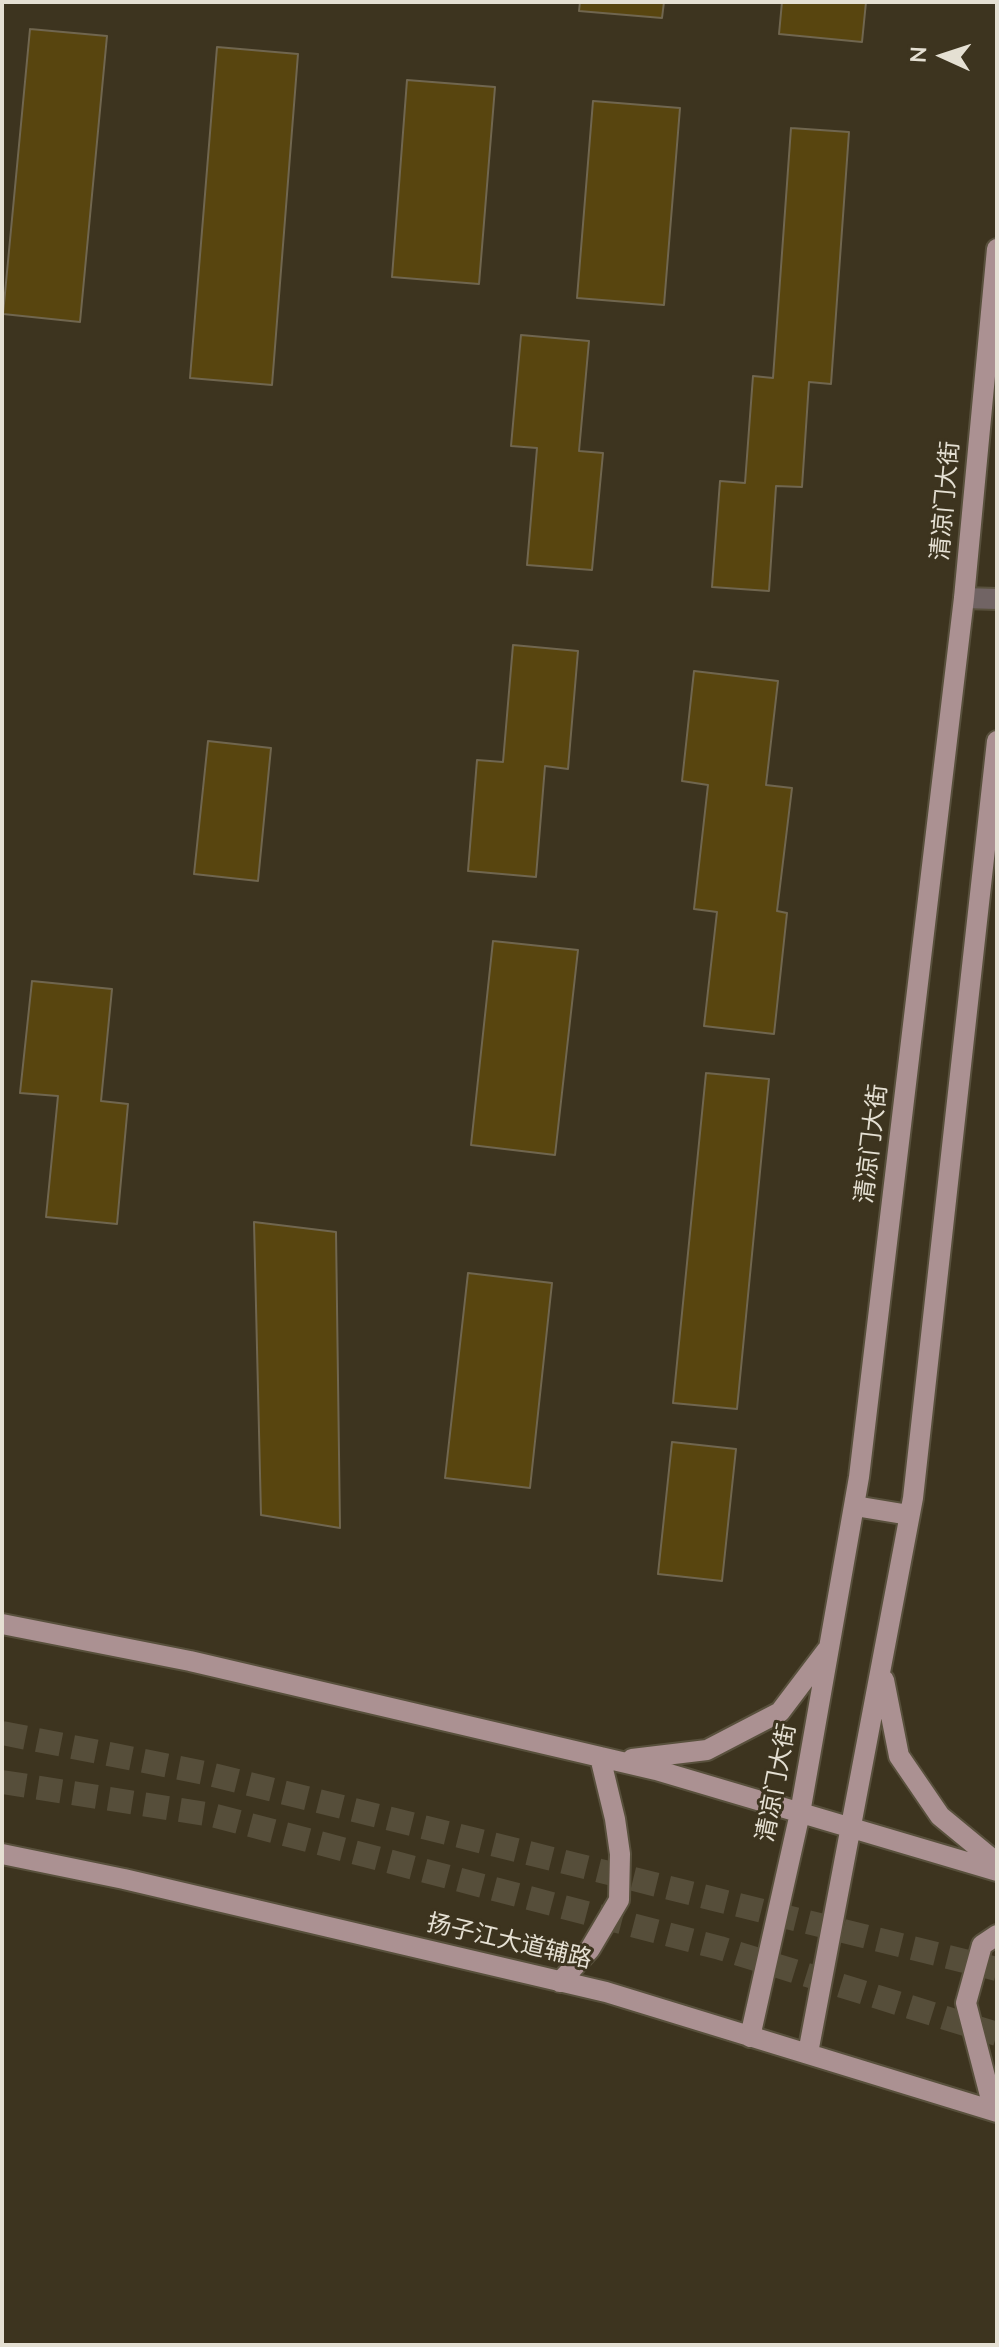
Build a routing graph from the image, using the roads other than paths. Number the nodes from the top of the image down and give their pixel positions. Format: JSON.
{"nodes":[{"id":1,"x":997,"y":249,"type":"edge"},
{"id":2,"x":964,"y":598,"type":"junction"},
{"id":3,"x":997,"y":599,"type":"edge"},
{"id":4,"x":997,"y":741,"type":"edge"},
{"id":5,"x":855,"y":1506,"type":"junction"},
{"id":6,"x":909,"y":1515,"type":"junction"},
{"id":7,"x":2,"y":1624,"type":"edge"},
{"id":8,"x":830,"y":1647,"type":"junction"},
{"id":9,"x":882,"y":1667,"type":"junction"},
{"id":10,"x":609,"y":1759,"type":"junction"},
{"id":11,"x":800,"y":1813,"type":"junction"},
{"id":12,"x":853,"y":1828,"type":"junction"},
{"id":13,"x":2,"y":1854,"type":"edge"},
{"id":14,"x":997,"y":1863,"type":"edge"},
{"id":15,"x":997,"y":1871,"type":"edge"},
{"id":16,"x":997,"y":1935,"type":"edge"},
{"id":17,"x":560,"y":1982,"type":"junction"},
{"id":18,"x":750,"y":2037,"type":"junction"},
{"id":19,"x":808,"y":2053,"type":"junction"},
{"id":20,"x":995,"y":2112,"type":"edge"}],
"edges":[{"from":1,"to":2,"type":"main road","name":"清凉门大街"},
{"from":2,"to":3,"type":"street"},
{"from":2,"to":5,"type":"main road","name":"清凉门大街"},
{"from":4,"to":6,"type":"main road"},
{"from":5,"to":6,"type":"main road"},
{"from":5,"to":8,"type":"main road","name":"清凉门大街"},
{"from":6,"to":9,"type":"main road"},
{"from":7,"to":10,"type":"main road"},
{"from":8,"to":10,"type":"main road"},
{"from":8,"to":11,"type":"main road","name":"清凉门大街"},
{"from":9,"to":12,"type":"main road"},
{"from":9,"to":14,"type":"main road"},
{"from":10,"to":11,"type":"main road"},
{"from":10,"to":17,"type":"main road"},
{"from":11,"to":12,"type":"main road"},
{"from":11,"to":18,"type":"main road","name":"清凉门大街"},
{"from":12,"to":15,"type":"main road"},
{"from":12,"to":19,"type":"main road"},
{"from":13,"to":17,"type":"main road","name":"扬子江大道辅路"},
{"from":16,"to":20,"type":"main road"},
{"from":17,"to":18,"type":"main road","name":"扬子江大道辅路"},
{"from":18,"to":19,"type":"main road","name":"扬子江大道辅路"},
{"from":19,"to":20,"type":"main road","name":"扬子江大道辅路"}]}
